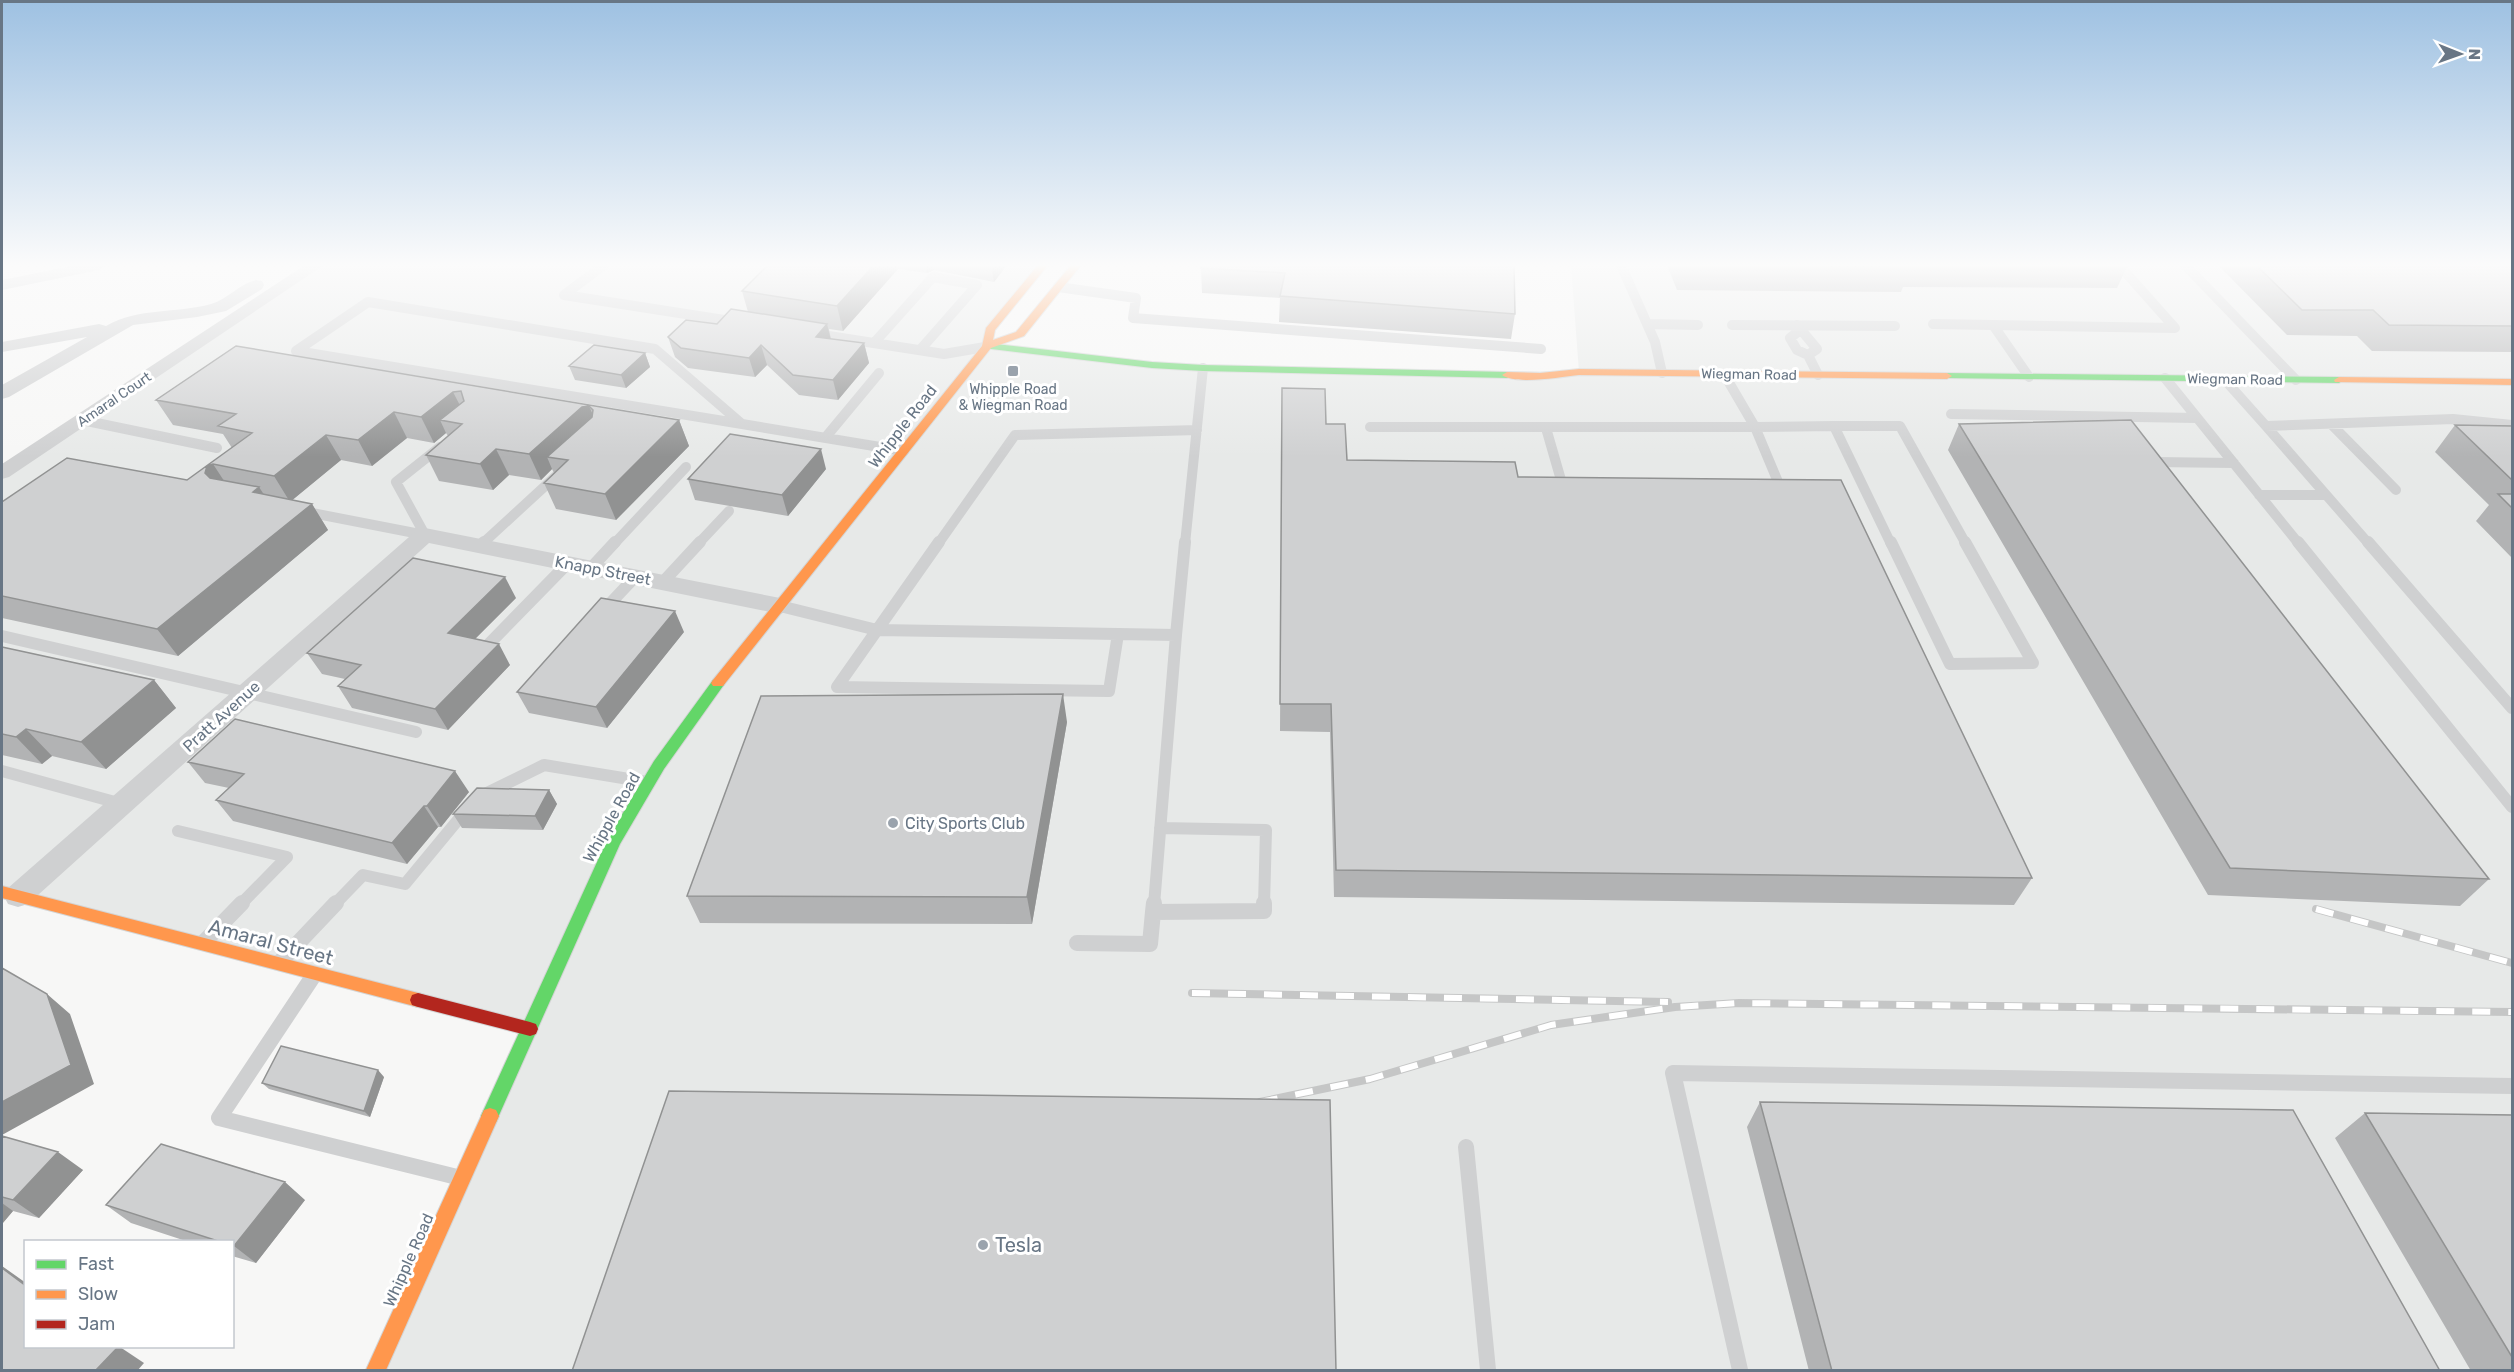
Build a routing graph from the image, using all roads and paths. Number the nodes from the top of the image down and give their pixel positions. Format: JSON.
{"nodes":[{"id":1,"x":104,"y":329,"type":"edge"},
{"id":2,"x":109,"y":329,"type":"edge"},
{"id":3,"x":219,"y":329,"type":"edge"},
{"id":4,"x":328,"y":329,"type":"edge"},
{"id":5,"x":533,"y":329,"type":"edge"},
{"id":6,"x":887,"y":329,"type":"edge"},
{"id":7,"x":938,"y":329,"type":"edge"},
{"id":8,"x":991,"y":329,"type":"edge"},
{"id":9,"x":1024,"y":329,"type":"edge"},
{"id":10,"x":1278,"y":329,"type":"edge"},
{"id":11,"x":1649,"y":329,"type":"edge"},
{"id":12,"x":1797,"y":329,"type":"edge"},
{"id":13,"x":1799,"y":329,"type":"edge"},
{"id":14,"x":1996,"y":329,"type":"edge"},
{"id":15,"x":2247,"y":329,"type":"edge"},
{"id":16,"x":803,"y":332,"type":"edge"},
{"id":17,"x":874,"y":343,"type":"junction"},
{"id":18,"x":987,"y":346,"type":"junction"},
{"id":19,"x":2,"y":347,"type":"edge"},
{"id":20,"x":1541,"y":349,"type":"dead end"},
{"id":21,"x":920,"y":350,"type":"junction"},
{"id":22,"x":1809,"y":356,"type":"junction"},
{"id":23,"x":1203,"y":368,"type":"junction"},
{"id":24,"x":1662,"y":373,"type":"junction"},
{"id":25,"x":879,"y":374,"type":"dead end"},
{"id":26,"x":1724,"y":374,"type":"junction"},
{"id":27,"x":1818,"y":375,"type":"junction"},
{"id":28,"x":2029,"y":377,"type":"junction"},
{"id":29,"x":2165,"y":378,"type":"junction"},
{"id":30,"x":2224,"y":379,"type":"junction"},
{"id":31,"x":2296,"y":380,"type":"junction"},
{"id":32,"x":2512,"y":382,"type":"edge"},
{"id":33,"x":2,"y":393,"type":"edge"},
{"id":34,"x":1951,"y":414,"type":"dead end"},
{"id":35,"x":2197,"y":418,"type":"junction"},
{"id":36,"x":82,"y":420,"type":"junction"},
{"id":37,"x":2331,"y":424,"type":"junction"},
{"id":38,"x":743,"y":425,"type":"junction"},
{"id":39,"x":1833,"y":425,"type":"junction"},
{"id":40,"x":2512,"y":425,"type":"edge"},
{"id":41,"x":2266,"y":426,"type":"junction"},
{"id":42,"x":1370,"y":427,"type":"dead end"},
{"id":43,"x":1755,"y":427,"type":"junction"},
{"id":44,"x":1546,"y":428,"type":"junction"},
{"id":45,"x":1197,"y":430,"type":"junction"},
{"id":46,"x":452,"y":438,"type":"edge"},
{"id":47,"x":825,"y":438,"type":"junction"},
{"id":48,"x":217,"y":448,"type":"edge"},
{"id":49,"x":904,"y":451,"type":"junction"},
{"id":50,"x":2154,"y":462,"type":"edge"},
{"id":51,"x":2234,"y":463,"type":"junction"},
{"id":52,"x":686,"y":467,"type":"dead end"},
{"id":53,"x":564,"y":469,"type":"edge"},
{"id":54,"x":2,"y":473,"type":"edge"},
{"id":55,"x":1562,"y":480,"type":"edge"},
{"id":56,"x":1781,"y":489,"type":"edge"},
{"id":57,"x":2396,"y":490,"type":"dead end"},
{"id":58,"x":2259,"y":495,"type":"junction"},
{"id":59,"x":2324,"y":495,"type":"junction"},
{"id":60,"x":296,"y":509,"type":"edge"},
{"id":61,"x":729,"y":511,"type":"dead end"},
{"id":62,"x":425,"y":535,"type":"junction"},
{"id":63,"x":480,"y":546,"type":"junction"},
{"id":64,"x":568,"y":564,"type":"junction"},
{"id":65,"x":591,"y":568,"type":"junction"},
{"id":66,"x":635,"y":577,"type":"junction"},
{"id":67,"x":663,"y":582,"type":"junction"},
{"id":68,"x":780,"y":606,"type":"junction"},
{"id":69,"x":597,"y":618,"type":"edge"},
{"id":70,"x":876,"y":630,"type":"junction"},
{"id":71,"x":1118,"y":634,"type":"junction"},
{"id":72,"x":1176,"y":635,"type":"junction"},
{"id":73,"x":2,"y":636,"type":"edge"},
{"id":74,"x":485,"y":648,"type":"edge"},
{"id":75,"x":249,"y":692,"type":"junction"},
{"id":76,"x":2512,"y":708,"type":"edge"},
{"id":77,"x":416,"y":732,"type":"dead end"},
{"id":78,"x":2,"y":771,"type":"edge"},
{"id":79,"x":648,"y":783,"type":"junction"},
{"id":80,"x":122,"y":804,"type":"junction"},
{"id":81,"x":2512,"y":807,"type":"edge"},
{"id":82,"x":1160,"y":828,"type":"junction"},
{"id":83,"x":178,"y":831,"type":"dead end"},
{"id":84,"x":10,"y":894,"type":"edge"},
{"id":85,"x":1154,"y":912,"type":"junction"},
{"id":86,"x":1077,"y":943,"type":"dead end"},
{"id":87,"x":202,"y":944,"type":"junction"},
{"id":88,"x":279,"y":964,"type":"junction"},
{"id":89,"x":315,"y":974,"type":"junction"},
{"id":90,"x":530,"y":1029,"type":"junction"},
{"id":91,"x":2512,"y":1086,"type":"edge"},
{"id":92,"x":1466,"y":1147,"type":"dead end"},
{"id":93,"x":463,"y":1179,"type":"junction"},
{"id":94,"x":376,"y":1371,"type":"edge"},
{"id":95,"x":1488,"y":1371,"type":"edge"},
{"id":96,"x":1740,"y":1371,"type":"edge"}],
"edges":[{"from":1,"to":19,"type":"street"},
{"from":2,"to":33,"type":"street"},
{"from":3,"to":36,"type":"street","name":"Amaral Court"},
{"from":4,"to":38,"type":"lane"},
{"from":5,"to":38,"type":"lane"},
{"from":6,"to":17,"type":"lane"},
{"from":7,"to":21,"type":"lane"},
{"from":8,"to":18,"type":"street","name":"Whipple Road"},
{"from":9,"to":18,"type":"street"},
{"from":10,"to":20,"type":"lane"},
{"from":11,"to":24,"type":"lane"},
{"from":12,"to":22,"type":"lane"},
{"from":13,"to":22,"type":"lane"},
{"from":14,"to":28,"type":"lane"},
{"from":15,"to":31,"type":"lane"},
{"from":16,"to":17,"type":"lane"},
{"from":17,"to":21,"type":"lane"},
{"from":18,"to":21,"type":"lane"},
{"from":18,"to":23,"type":"street","name":"Wiegman Road"},
{"from":18,"to":49,"type":"street","name":"Whipple Road"},
{"from":22,"to":27,"type":"lane"},
{"from":23,"to":24,"type":"street","name":"Wiegman Road"},
{"from":23,"to":45,"type":"lane"},
{"from":24,"to":26,"type":"street","name":"Wiegman Road"},
{"from":25,"to":47,"type":"lane"},
{"from":26,"to":27,"type":"street","name":"Wiegman Road"},
{"from":26,"to":43,"type":"lane"},
{"from":27,"to":28,"type":"street","name":"Wiegman Road"},
{"from":28,"to":29,"type":"street","name":"Wiegman Road"},
{"from":29,"to":30,"type":"street","name":"Wiegman Road"},
{"from":29,"to":35,"type":"lane"},
{"from":30,"to":31,"type":"street","name":"Wiegman Road"},
{"from":30,"to":41,"type":"lane"},
{"from":31,"to":32,"type":"street","name":"Wiegman Road"},
{"from":34,"to":35,"type":"lane"},
{"from":35,"to":51,"type":"lane"},
{"from":36,"to":48,"type":"lane"},
{"from":36,"to":54,"type":"street","name":"Amaral Court"},
{"from":37,"to":40,"type":"lane"},
{"from":37,"to":41,"type":"lane"},
{"from":37,"to":57,"type":"lane"},
{"from":38,"to":47,"type":"lane"},
{"from":39,"to":39,"type":"lane"},
{"from":39,"to":43,"type":"lane"},
{"from":41,"to":59,"type":"lane"},
{"from":42,"to":44,"type":"lane"},
{"from":43,"to":44,"type":"lane"},
{"from":43,"to":56,"type":"lane"},
{"from":44,"to":55,"type":"lane"},
{"from":45,"to":70,"type":"lane"},
{"from":45,"to":72,"type":"lane"},
{"from":46,"to":62,"type":"lane"},
{"from":47,"to":49,"type":"lane"},
{"from":49,"to":68,"type":"street","name":"Whipple Road"},
{"from":50,"to":51,"type":"lane"},
{"from":51,"to":58,"type":"lane"},
{"from":52,"to":65,"type":"lane"},
{"from":53,"to":63,"type":"lane"},
{"from":58,"to":59,"type":"lane"},
{"from":58,"to":81,"type":"lane"},
{"from":59,"to":76,"type":"lane"},
{"from":60,"to":62,"type":"lane"},
{"from":61,"to":67,"type":"lane"},
{"from":62,"to":63,"type":"street","name":"Knapp Street"},
{"from":62,"to":75,"type":"street","name":"Pratt Avenue"},
{"from":63,"to":64,"type":"street","name":"Knapp Street"},
{"from":64,"to":65,"type":"street","name":"Knapp Street"},
{"from":64,"to":74,"type":"lane"},
{"from":65,"to":66,"type":"street","name":"Knapp Street"},
{"from":66,"to":67,"type":"street","name":"Knapp Street"},
{"from":66,"to":69,"type":"lane"},
{"from":67,"to":68,"type":"street","name":"Knapp Street"},
{"from":68,"to":70,"type":"lane"},
{"from":68,"to":79,"type":"street","name":"Whipple Road"},
{"from":70,"to":71,"type":"lane"},
{"from":70,"to":71,"type":"lane"},
{"from":71,"to":72,"type":"lane"},
{"from":72,"to":82,"type":"lane"},
{"from":73,"to":75,"type":"lane"},
{"from":75,"to":77,"type":"lane"},
{"from":75,"to":80,"type":"street","name":"Pratt Avenue"},
{"from":78,"to":80,"type":"lane"},
{"from":79,"to":88,"type":"lane"},
{"from":79,"to":90,"type":"street","name":"Whipple Road"},
{"from":80,"to":84,"type":"street","name":"Pratt Avenue"},
{"from":82,"to":85,"type":"lane"},
{"from":82,"to":85,"type":"lane"},
{"from":83,"to":87,"type":"lane"},
{"from":84,"to":87,"type":"street","name":"Amaral Street"},
{"from":85,"to":86,"type":"lane"},
{"from":87,"to":88,"type":"street","name":"Amaral Street"},
{"from":88,"to":89,"type":"street","name":"Amaral Street"},
{"from":89,"to":90,"type":"street","name":"Amaral Street"},
{"from":89,"to":93,"type":"lane"},
{"from":90,"to":93,"type":"street","name":"Whipple Road"},
{"from":91,"to":96,"type":"lane"},
{"from":92,"to":95,"type":"lane"},
{"from":93,"to":94,"type":"street","name":"Whipple Road"}]}
